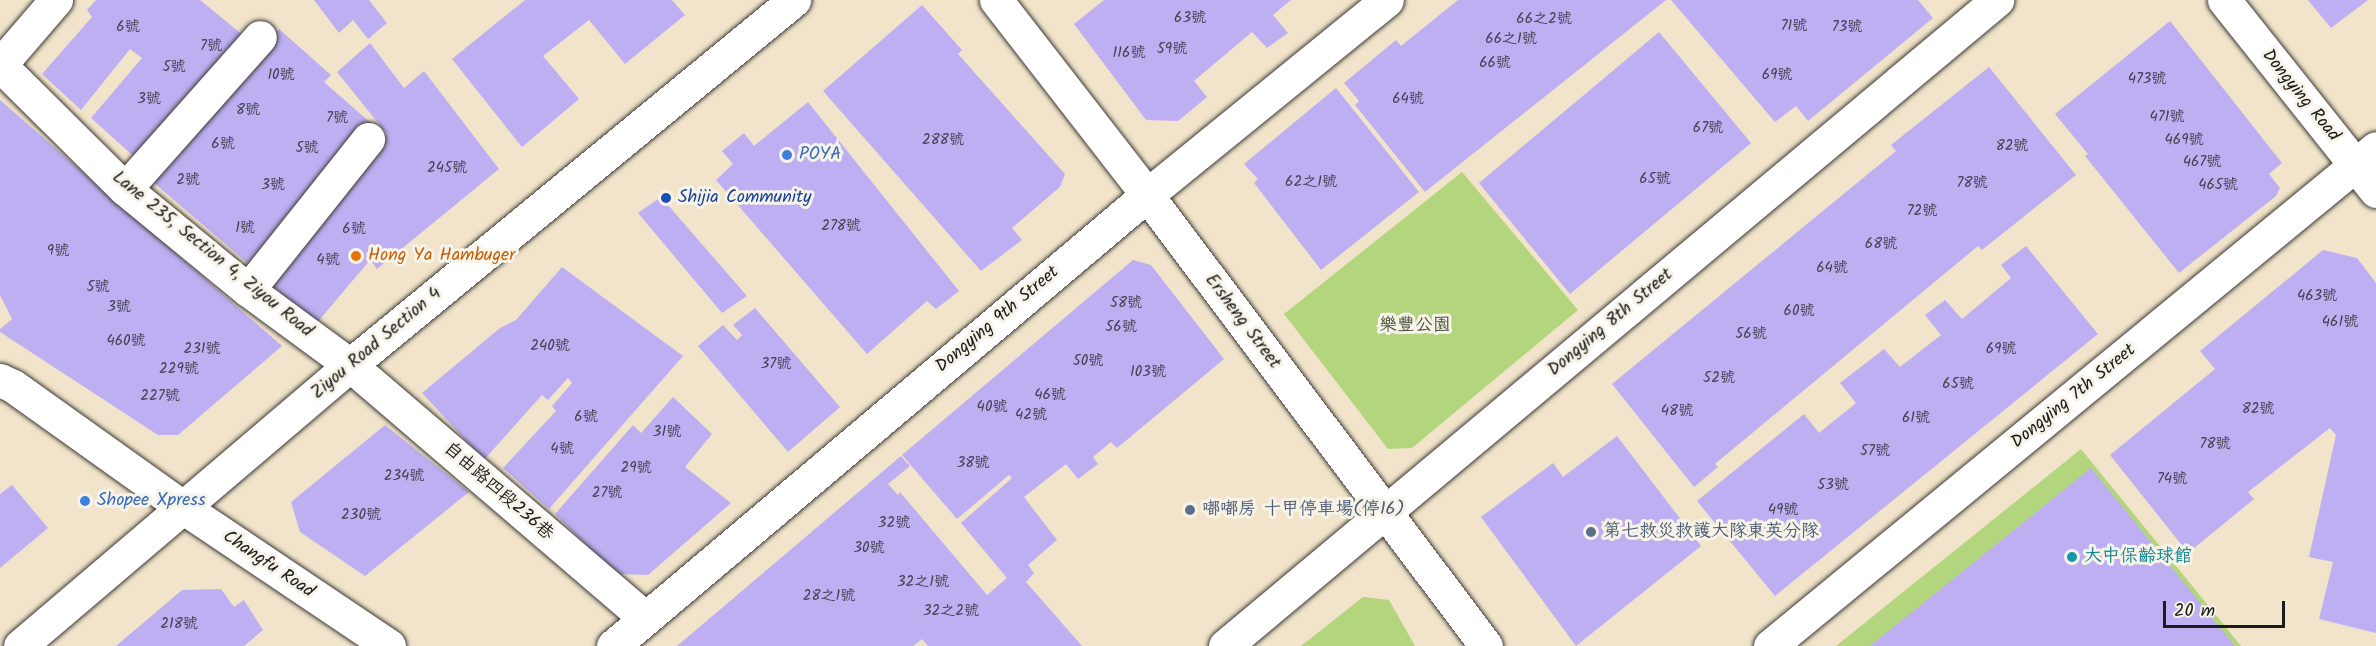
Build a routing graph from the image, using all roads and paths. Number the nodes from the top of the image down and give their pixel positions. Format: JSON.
{"nodes":[{"id":1,"x":56,"y":0,"type":"edge"},
{"id":2,"x":794,"y":0,"type":"edge"},
{"id":3,"x":996,"y":0,"type":"edge"},
{"id":4,"x":1387,"y":0,"type":"edge"},
{"id":5,"x":1997,"y":0,"type":"edge"},
{"id":6,"x":2224,"y":0,"type":"edge"},
{"id":7,"x":260,"y":37,"type":"dead end"},
{"id":8,"x":0,"y":65,"type":"edge"},
{"id":9,"x":368,"y":139,"type":"dead end"},
{"id":10,"x":2366,"y":157,"type":"edge"},
{"id":11,"x":125,"y":189,"type":"junction"},
{"id":12,"x":2376,"y":191,"type":"edge"},
{"id":13,"x":1147,"y":195,"type":"junction"},
{"id":14,"x":248,"y":290,"type":"junction"},
{"id":15,"x":350,"y":365,"type":"junction"},
{"id":16,"x":0,"y":380,"type":"edge"},
{"id":17,"x":184,"y":508,"type":"junction"},
{"id":18,"x":1385,"y":513,"type":"junction"},
{"id":19,"x":645,"y":618,"type":"junction"},
{"id":20,"x":20,"y":646,"type":"edge"},
{"id":21,"x":389,"y":646,"type":"edge"},
{"id":22,"x":613,"y":646,"type":"edge"},
{"id":23,"x":1225,"y":646,"type":"edge"},
{"id":24,"x":1486,"y":646,"type":"edge"},
{"id":25,"x":1770,"y":646,"type":"edge"}],
"edges":[{"from":1,"to":8,"type":"street"},
{"from":2,"to":15,"type":"street","name":"Ziyou Road Section 4"},
{"from":3,"to":13,"type":"street","name":"Ersheng Street"},
{"from":4,"to":13,"type":"street","name":"Dongying 9th Street"},
{"from":5,"to":18,"type":"street","name":"Dongying 8th Street"},
{"from":6,"to":10,"type":"street","name":"Dongying Road"},
{"from":7,"to":11,"type":"street"},
{"from":8,"to":11,"type":"street","name":"Lane 235, Section 4, Ziyou Road"},
{"from":9,"to":14,"type":"street"},
{"from":10,"to":12,"type":"street","name":"Dongying Road"},
{"from":10,"to":25,"type":"street","name":"Dongying 7th Street"},
{"from":11,"to":14,"type":"street","name":"Lane 235, Section 4, Ziyou Road"},
{"from":13,"to":18,"type":"street","name":"Ersheng Street"},
{"from":13,"to":19,"type":"street","name":"Dongying 9th Street"},
{"from":14,"to":15,"type":"street","name":"Lane 235, Section 4, Ziyou Road"},
{"from":15,"to":17,"type":"street","name":"Ziyou Road Section 4"},
{"from":15,"to":19,"type":"street","name":"自由路四段236巷"},
{"from":16,"to":17,"type":"street","name":"Changfu Road"},
{"from":17,"to":20,"type":"street","name":"Ziyou Road Section 4"},
{"from":17,"to":21,"type":"street","name":"Changfu Road"},
{"from":18,"to":23,"type":"street","name":"Dongying 8th Street"},
{"from":18,"to":24,"type":"street","name":"Ersheng Street"},
{"from":19,"to":22,"type":"street","name":"Dongying 9th Street"}]}
